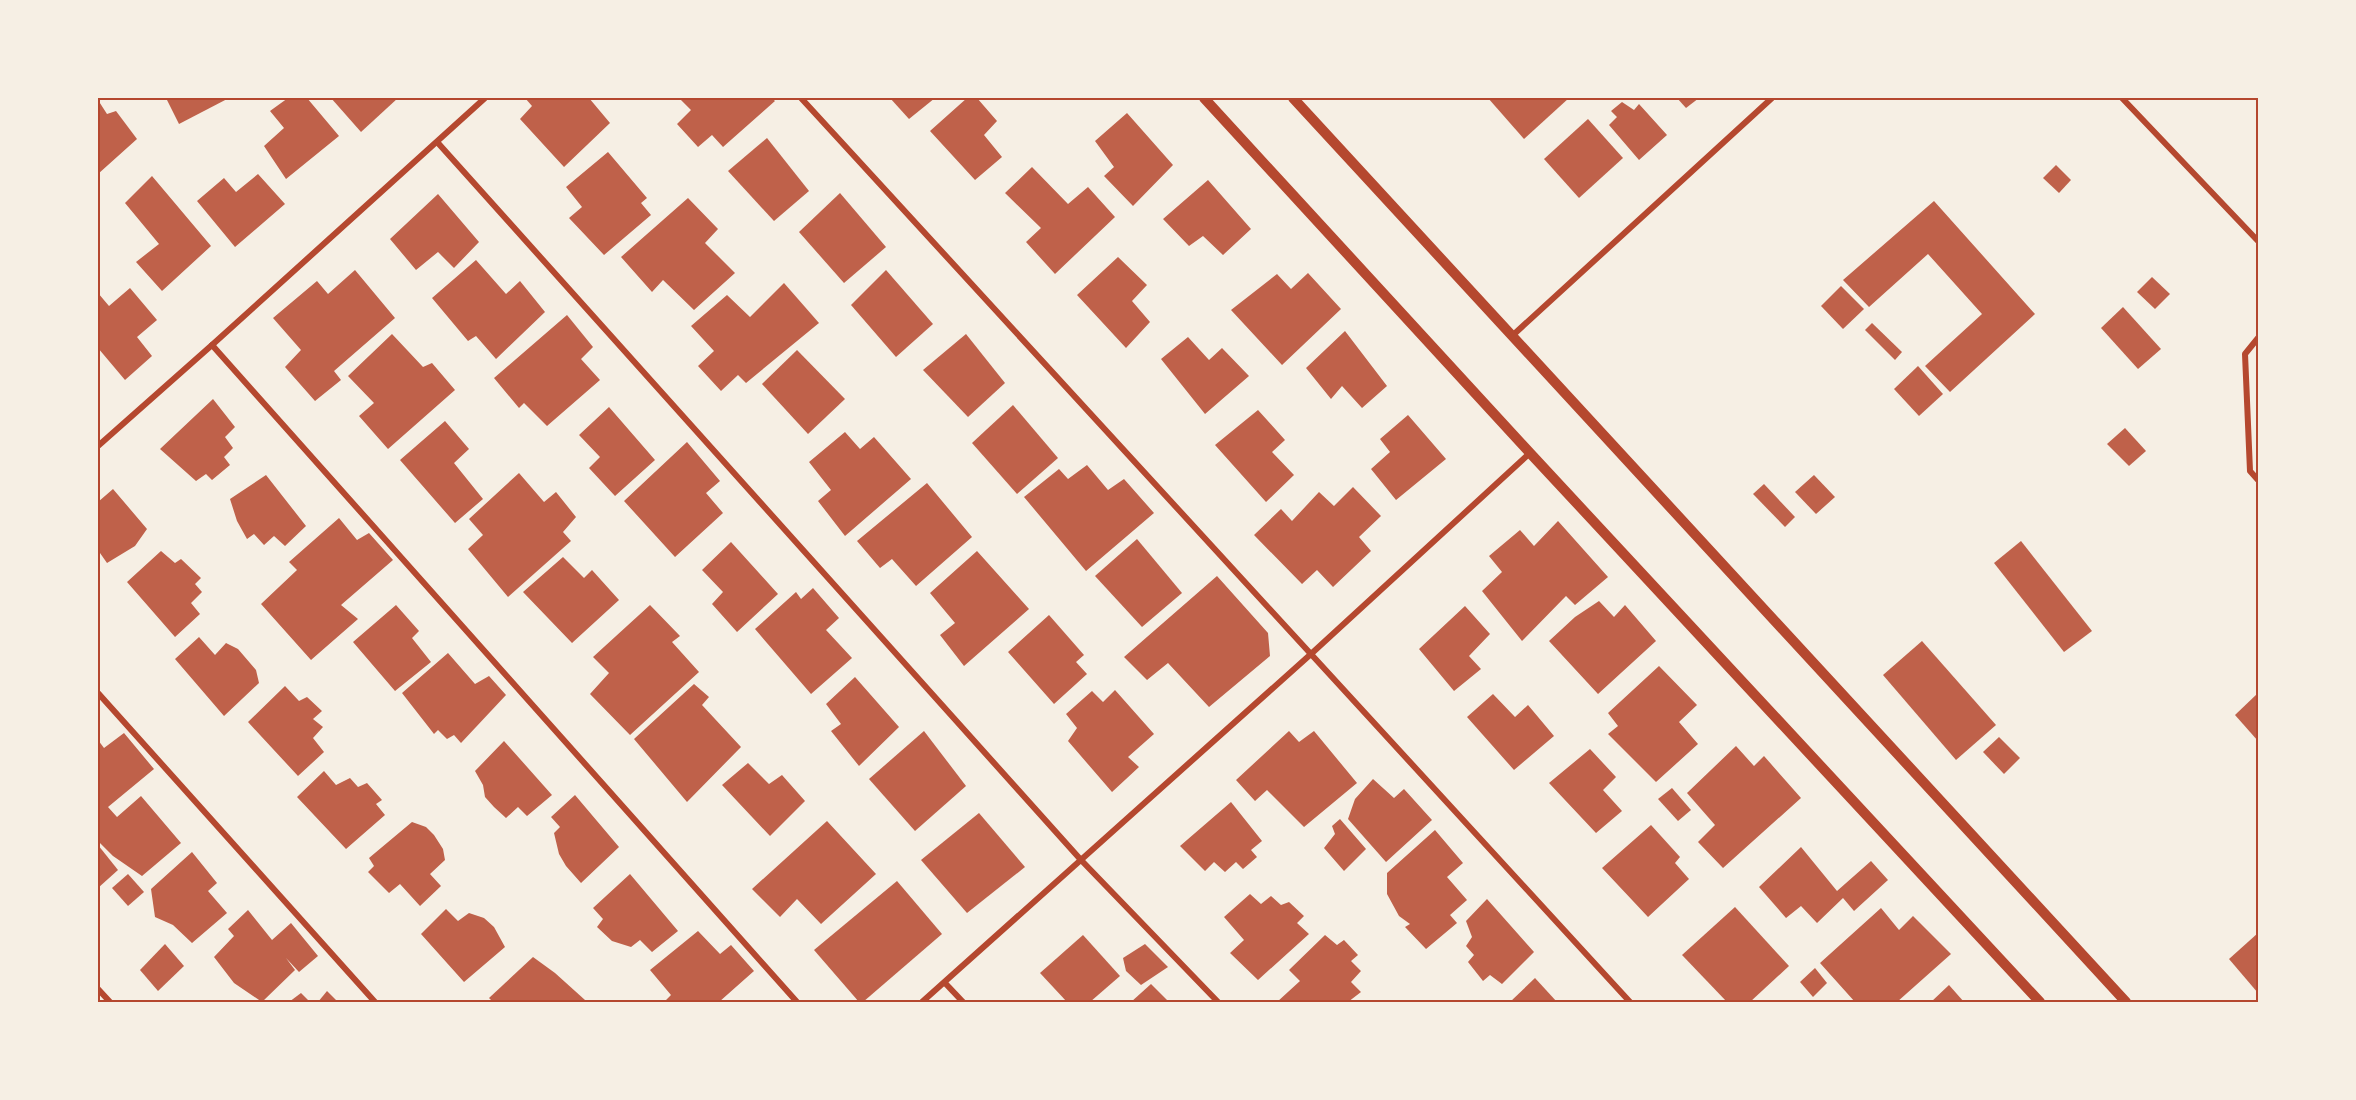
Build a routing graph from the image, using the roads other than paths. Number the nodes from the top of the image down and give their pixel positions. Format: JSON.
{"nodes":[{"id":1,"x":485,"y":98,"type":"edge"},
{"id":2,"x":801,"y":98,"type":"edge"},
{"id":3,"x":1204,"y":98,"type":"edge"},
{"id":4,"x":1293,"y":98,"type":"edge"},
{"id":5,"x":1772,"y":98,"type":"edge"},
{"id":6,"x":2122,"y":98,"type":"edge"},
{"id":7,"x":438,"y":142,"type":"junction"},
{"id":8,"x":2259,"y":241,"type":"edge"},
{"id":9,"x":1512,"y":336,"type":"junction"},
{"id":10,"x":2259,"y":338,"type":"edge"},
{"id":11,"x":213,"y":345,"type":"junction"},
{"id":12,"x":98,"y":446,"type":"edge"},
{"id":13,"x":1530,"y":453,"type":"junction"},
{"id":14,"x":2259,"y":480,"type":"edge"},
{"id":15,"x":1311,"y":654,"type":"junction"},
{"id":16,"x":98,"y":693,"type":"edge"},
{"id":17,"x":1081,"y":860,"type":"junction"},
{"id":18,"x":945,"y":983,"type":"junction"},
{"id":19,"x":98,"y":989,"type":"edge"},
{"id":20,"x":110,"y":1002,"type":"edge"},
{"id":21,"x":375,"y":1002,"type":"edge"},
{"id":22,"x":797,"y":1002,"type":"edge"},
{"id":23,"x":922,"y":1002,"type":"edge"},
{"id":24,"x":963,"y":1002,"type":"edge"},
{"id":25,"x":1218,"y":1002,"type":"edge"},
{"id":26,"x":1630,"y":1002,"type":"edge"},
{"id":27,"x":2040,"y":1002,"type":"edge"},
{"id":28,"x":2126,"y":1002,"type":"edge"}],
"edges":[{"from":1,"to":7,"type":"street"},
{"from":2,"to":15,"type":"street"},
{"from":3,"to":13,"type":"street"},
{"from":4,"to":9,"type":"street"},
{"from":5,"to":9,"type":"street"},
{"from":6,"to":8,"type":"street"},
{"from":7,"to":11,"type":"street"},
{"from":7,"to":17,"type":"street"},
{"from":9,"to":28,"type":"street"},
{"from":10,"to":14,"type":"street"},
{"from":11,"to":12,"type":"street"},
{"from":11,"to":22,"type":"street"},
{"from":13,"to":15,"type":"street"},
{"from":13,"to":27,"type":"street"},
{"from":15,"to":17,"type":"street"},
{"from":15,"to":26,"type":"street"},
{"from":16,"to":21,"type":"street"},
{"from":17,"to":18,"type":"street"},
{"from":17,"to":25,"type":"street"},
{"from":18,"to":23,"type":"street"},
{"from":18,"to":24,"type":"street"},
{"from":19,"to":20,"type":"street"}]}
